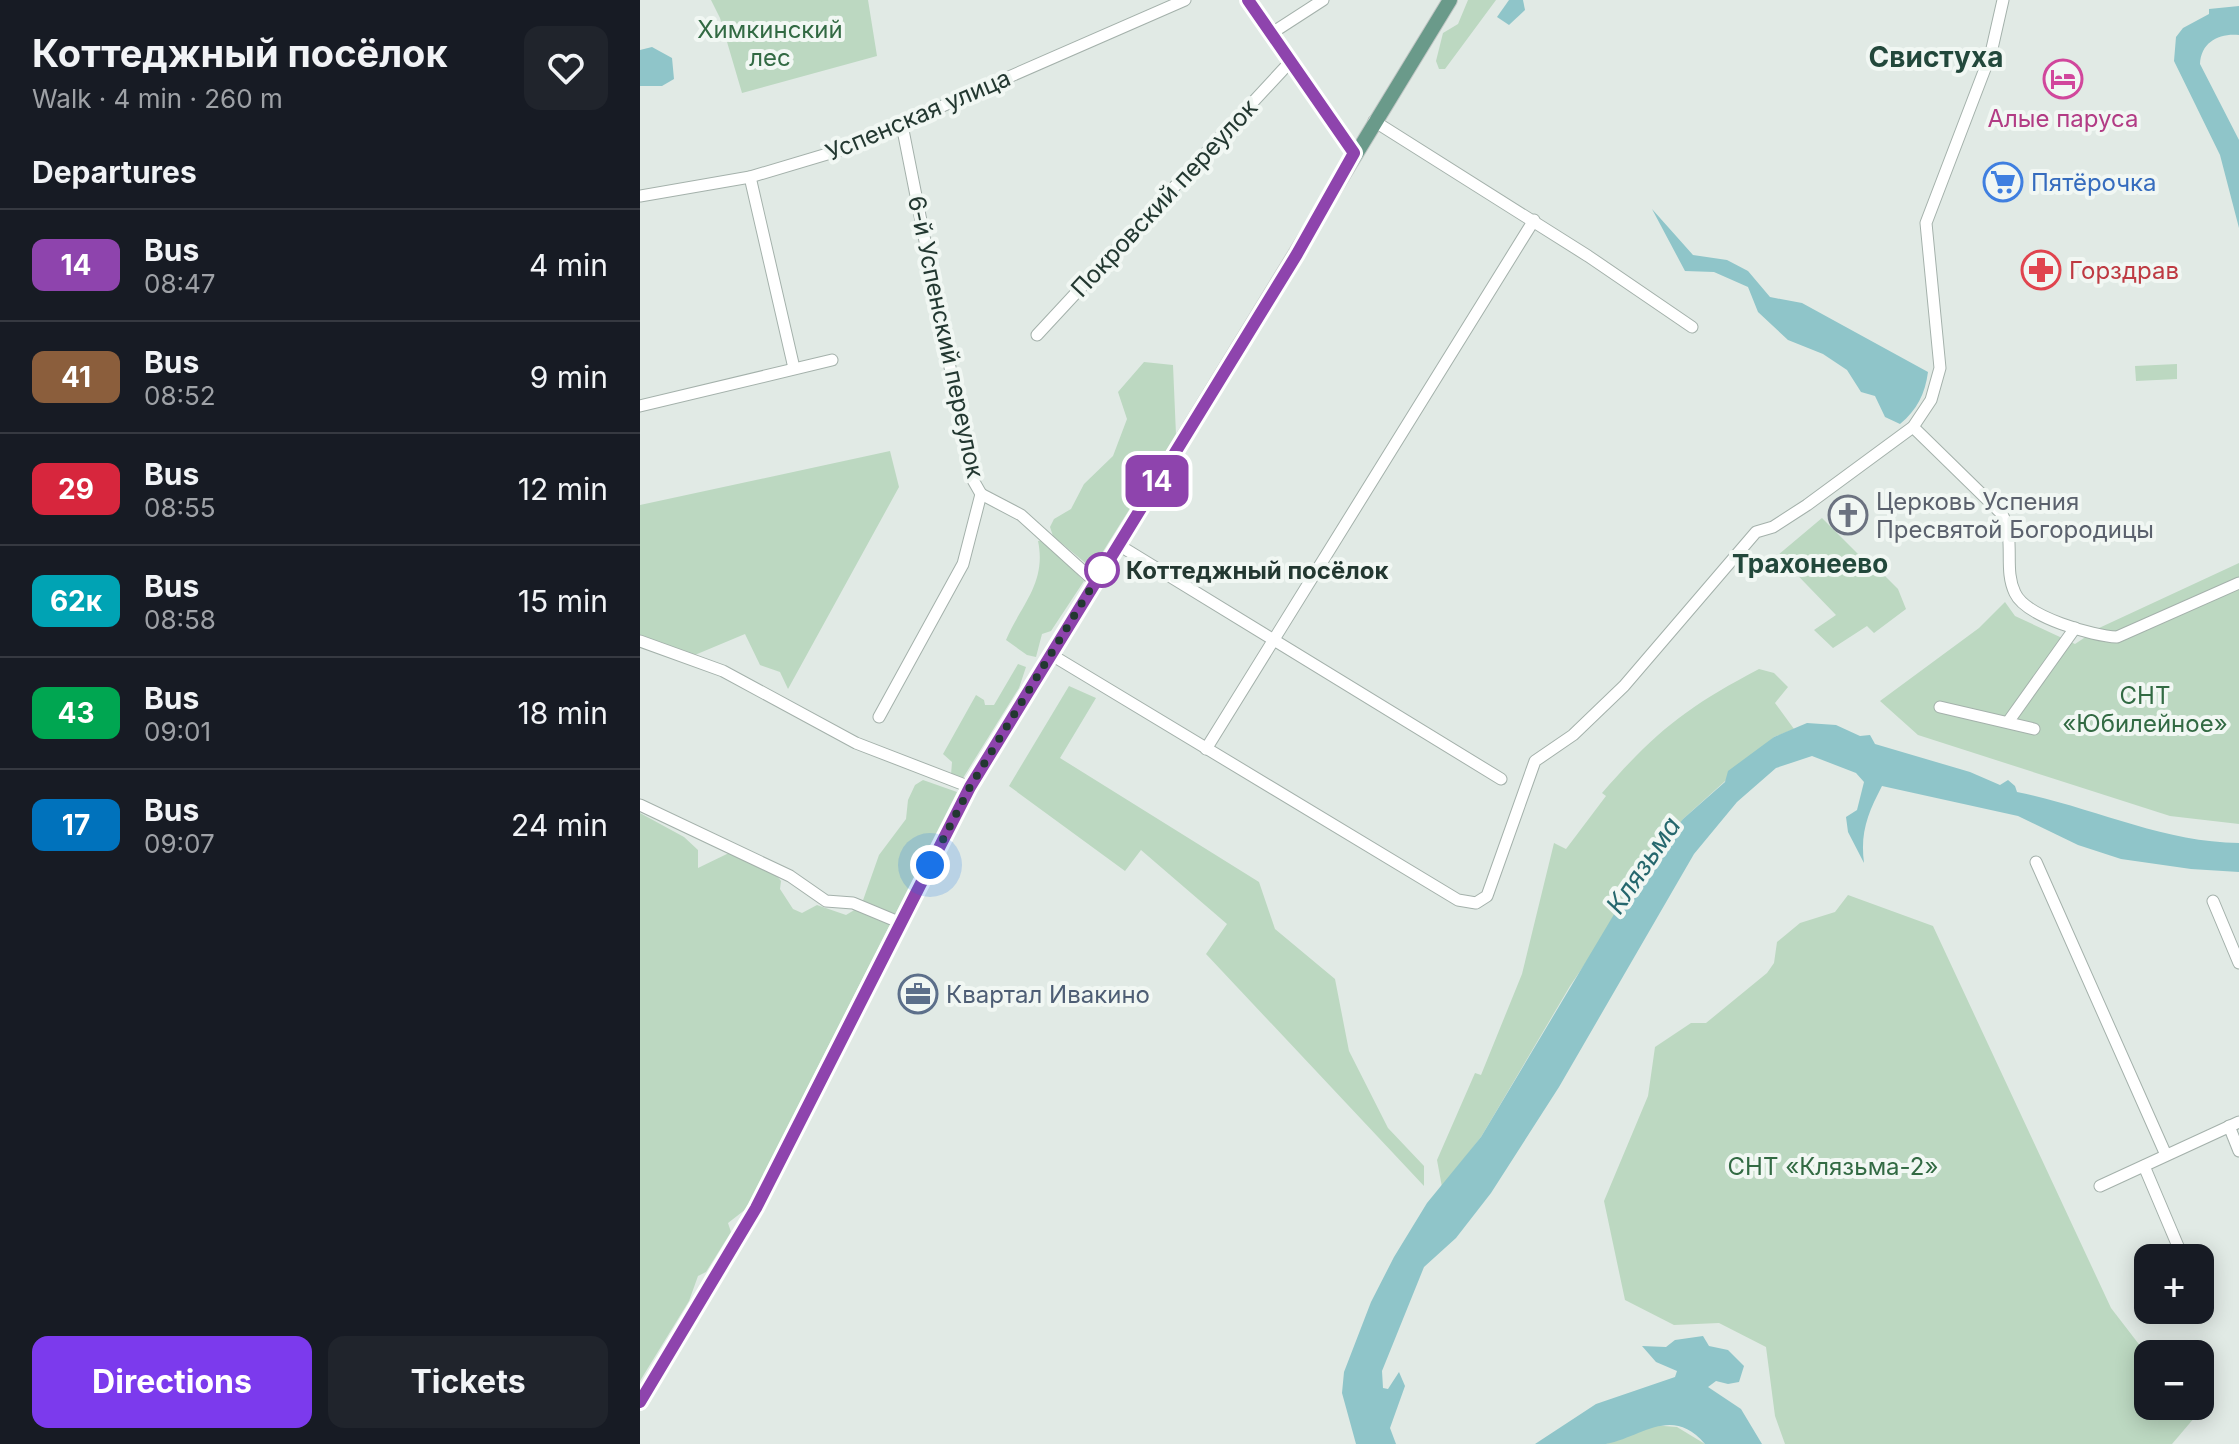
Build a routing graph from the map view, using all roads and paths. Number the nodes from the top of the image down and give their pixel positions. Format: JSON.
{"nodes":[{"id":1,"x":1185,"y":0,"type":"edge"},
{"id":2,"x":1248,"y":0,"type":"edge"},
{"id":3,"x":1323,"y":0,"type":"edge"},
{"id":4,"x":1450,"y":0,"type":"edge"},
{"id":5,"x":2003,"y":0,"type":"edge"},
{"id":6,"x":1272,"y":33,"type":"junction"},
{"id":7,"x":1291,"y":61,"type":"junction"},
{"id":8,"x":1374,"y":121,"type":"junction"},
{"id":9,"x":902,"y":125,"type":"junction"},
{"id":10,"x":1354,"y":153,"type":"junction"},
{"id":11,"x":750,"y":177,"type":"junction"},
{"id":12,"x":640,"y":196,"type":"edge"},
{"id":13,"x":1534,"y":220,"type":"junction"},
{"id":14,"x":1692,"y":327,"type":"dead end"},
{"id":15,"x":1037,"y":335,"type":"dead end"},
{"id":16,"x":832,"y":360,"type":"dead end"},
{"id":17,"x":794,"y":368,"type":"junction"},
{"id":18,"x":640,"y":406,"type":"edge"},
{"id":19,"x":1913,"y":427,"type":"junction"},
{"id":20,"x":981,"y":494,"type":"junction"},
{"id":21,"x":1117,"y":544,"type":"junction"},
{"id":22,"x":1094,"y":581,"type":"junction"},
{"id":23,"x":2239,"y":583,"type":"edge"},
{"id":24,"x":2075,"y":628,"type":"junction"},
{"id":25,"x":1274,"y":639,"type":"junction"},
{"id":26,"x":640,"y":641,"type":"edge"},
{"id":27,"x":1050,"y":654,"type":"junction"},
{"id":28,"x":1940,"y":707,"type":"dead end"},
{"id":29,"x":879,"y":717,"type":"dead end"},
{"id":30,"x":2008,"y":722,"type":"junction"},
{"id":31,"x":2034,"y":729,"type":"dead end"},
{"id":32,"x":1206,"y":749,"type":"junction"},
{"id":33,"x":1501,"y":779,"type":"dead end"},
{"id":34,"x":970,"y":787,"type":"junction"},
{"id":35,"x":640,"y":805,"type":"edge"},
{"id":36,"x":2036,"y":862,"type":"dead end"},
{"id":37,"x":2213,"y":901,"type":"dead end"},
{"id":38,"x":901,"y":923,"type":"junction"},
{"id":39,"x":2239,"y":963,"type":"edge"},
{"id":40,"x":2234,"y":1124,"type":"edge"},
{"id":41,"x":2239,"y":1151,"type":"edge"},
{"id":42,"x":2166,"y":1155,"type":"junction"},
{"id":43,"x":2144,"y":1166,"type":"junction"},
{"id":44,"x":2100,"y":1186,"type":"dead end"},
{"id":45,"x":2177,"y":1244,"type":"edge"},
{"id":46,"x":640,"y":1402,"type":"edge"}],
"edges":[{"from":1,"to":9,"type":"street","name":"Успенская улица"},
{"from":2,"to":6,"type":"street"},
{"from":3,"to":6,"type":"street"},
{"from":4,"to":8,"type":"main road"},
{"from":5,"to":19,"type":"street"},
{"from":6,"to":7,"type":"street"},
{"from":7,"to":10,"type":"street"},
{"from":7,"to":15,"type":"street","name":"Покровский переулок"},
{"from":8,"to":10,"type":"main road"},
{"from":8,"to":13,"type":"street"},
{"from":9,"to":11,"type":"street","name":"Успенская улица"},
{"from":9,"to":20,"type":"street","name":"6-й Успенский переулок"},
{"from":10,"to":21,"type":"main road"},
{"from":11,"to":12,"type":"street","name":"Успенская улица"},
{"from":11,"to":17,"type":"street"},
{"from":13,"to":14,"type":"street"},
{"from":13,"to":25,"type":"street"},
{"from":16,"to":17,"type":"street"},
{"from":17,"to":18,"type":"street"},
{"from":19,"to":24,"type":"street"},
{"from":19,"to":32,"type":"street"},
{"from":20,"to":22,"type":"street"},
{"from":20,"to":29,"type":"street","name":"6-й Успенский переулок"},
{"from":21,"to":22,"type":"main road"},
{"from":21,"to":25,"type":"street"},
{"from":22,"to":27,"type":"main road"},
{"from":23,"to":24,"type":"street"},
{"from":24,"to":30,"type":"street"},
{"from":25,"to":32,"type":"street"},
{"from":25,"to":33,"type":"street"},
{"from":26,"to":34,"type":"street"},
{"from":27,"to":32,"type":"street"},
{"from":27,"to":34,"type":"main road"},
{"from":28,"to":30,"type":"street"},
{"from":30,"to":31,"type":"street"},
{"from":34,"to":38,"type":"main road"},
{"from":35,"to":38,"type":"street"},
{"from":36,"to":42,"type":"street"},
{"from":37,"to":39,"type":"street"},
{"from":38,"to":46,"type":"main road"},
{"from":40,"to":41,"type":"street"},
{"from":40,"to":42,"type":"street"},
{"from":42,"to":43,"type":"street"},
{"from":43,"to":44,"type":"street"},
{"from":43,"to":45,"type":"street"}]}
